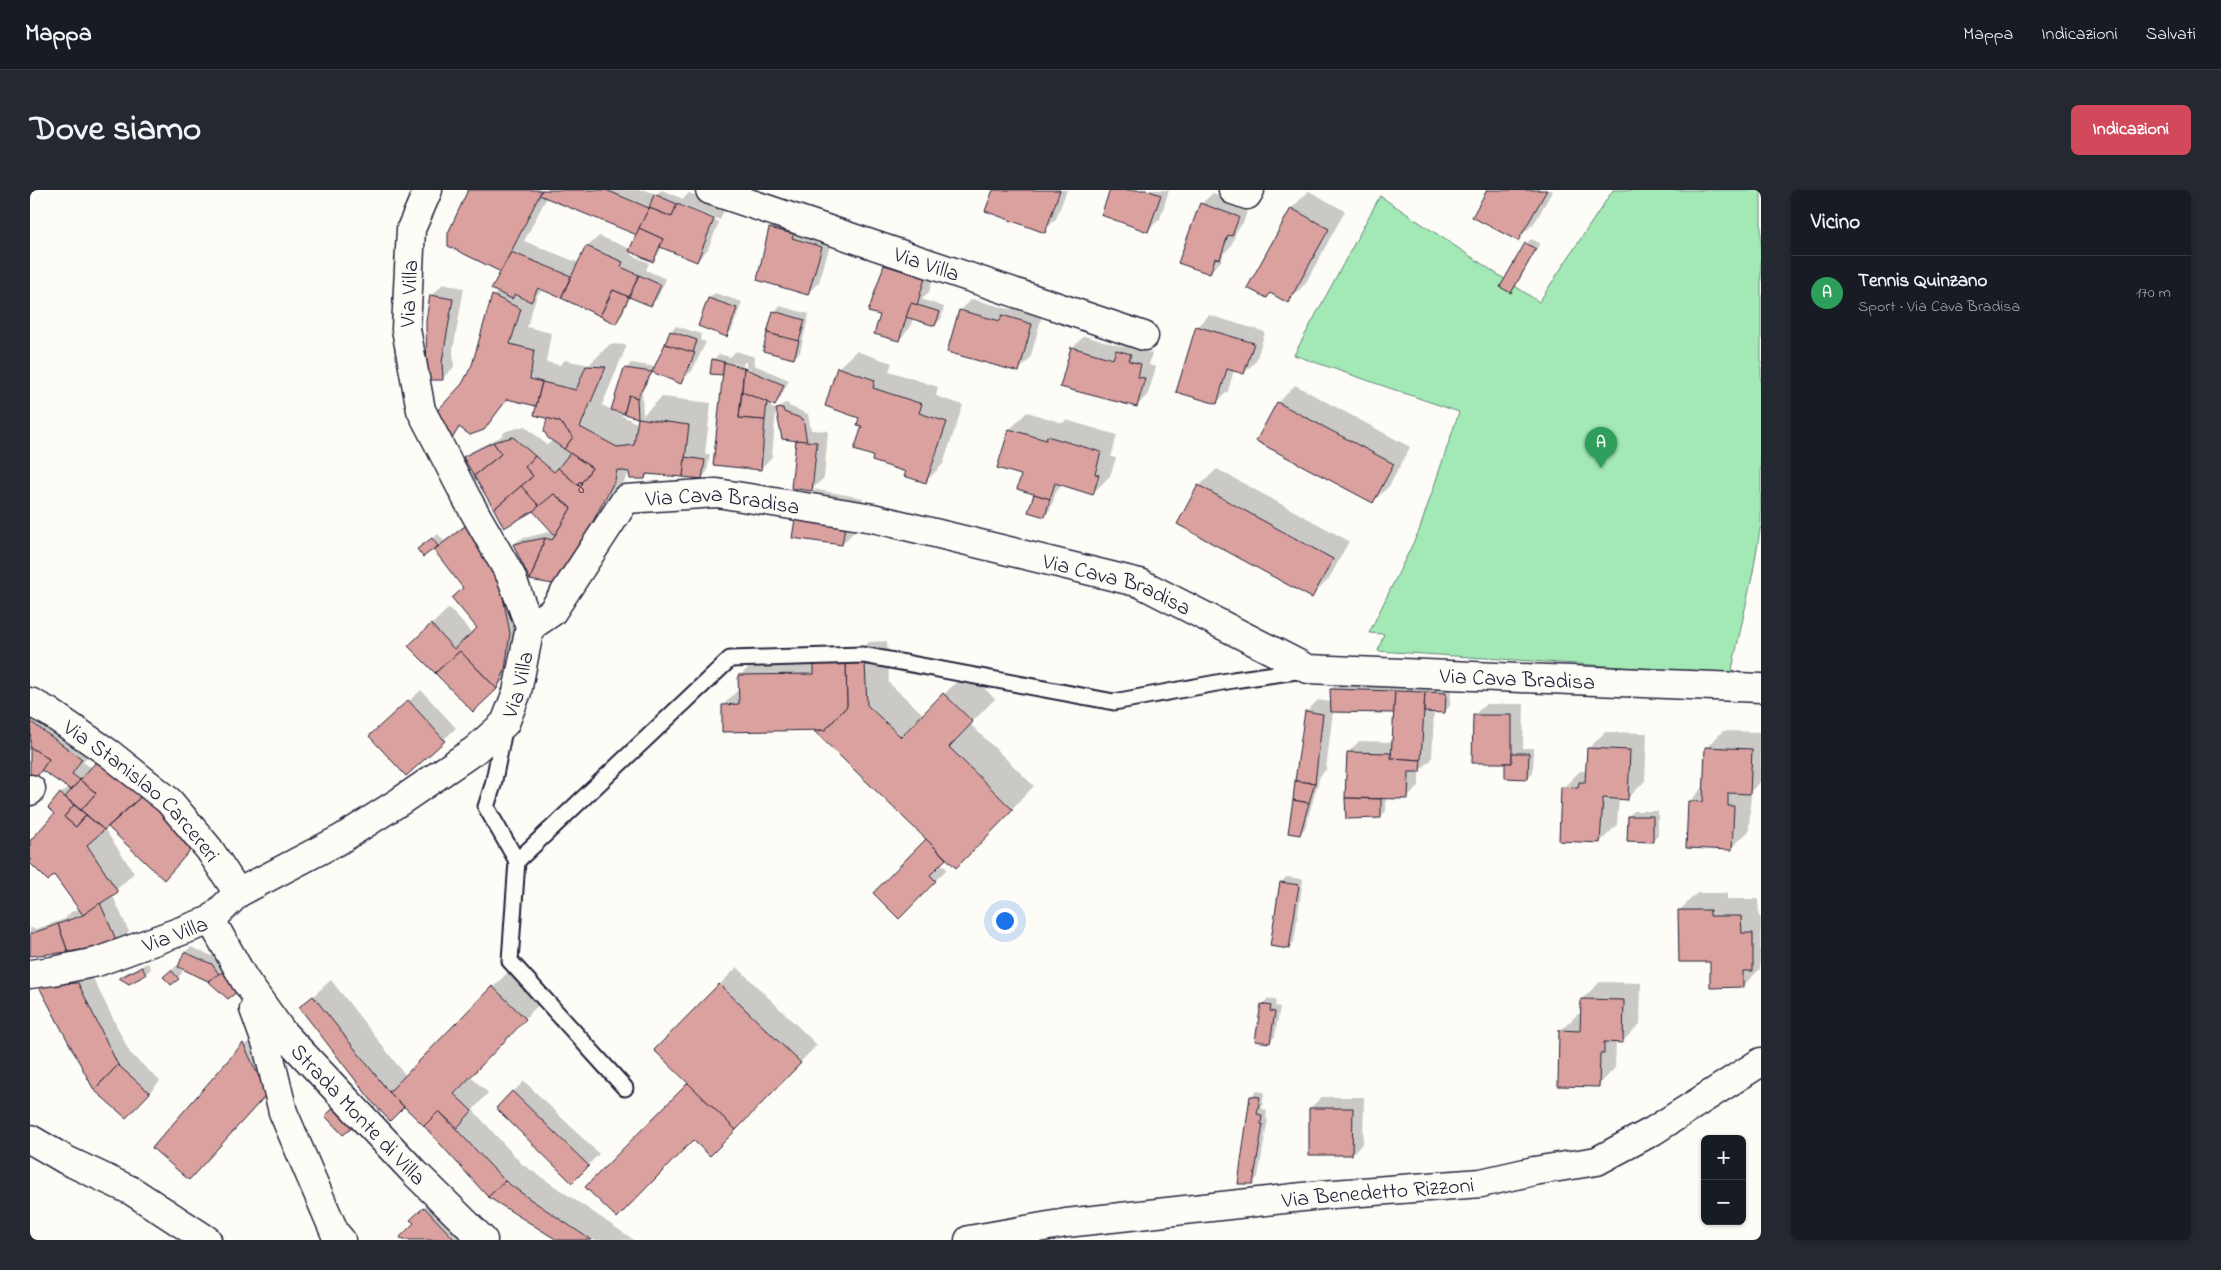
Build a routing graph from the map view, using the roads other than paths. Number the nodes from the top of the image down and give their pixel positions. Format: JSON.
{"nodes":[{"id":1,"x":428,"y":190,"type":"edge"},
{"id":2,"x":710,"y":190,"type":"edge"},
{"id":3,"x":1233,"y":190,"type":"edge"},
{"id":4,"x":1250,"y":190,"type":"edge"},
{"id":5,"x":1144,"y":336,"type":"dead end"},
{"id":6,"x":530,"y":628,"type":"junction"},
{"id":7,"x":1308,"y":670,"type":"junction"},
{"id":8,"x":1761,"y":688,"type":"edge"},
{"id":9,"x":30,"y":702,"type":"edge"},
{"id":10,"x":505,"y":723,"type":"junction"},
{"id":11,"x":517,"y":861,"type":"junction"},
{"id":12,"x":238,"y":893,"type":"junction"},
{"id":13,"x":211,"y":920,"type":"junction"},
{"id":14,"x":30,"y":974,"type":"edge"},
{"id":15,"x":244,"y":979,"type":"junction"},
{"id":16,"x":1761,"y":1062,"type":"edge"},
{"id":17,"x":625,"y":1088,"type":"dead end"},
{"id":18,"x":30,"y":1139,"type":"edge"},
{"id":19,"x":207,"y":1240,"type":"edge"},
{"id":20,"x":341,"y":1240,"type":"edge"},
{"id":21,"x":483,"y":1240,"type":"edge"},
{"id":22,"x":969,"y":1240,"type":"edge"}],
"edges":[{"from":1,"to":6,"type":"street","name":"Via Villa"},
{"from":2,"to":5,"type":"street","name":"Via Villa"},
{"from":3,"to":4,"type":"street"},
{"from":6,"to":7,"type":"street","name":"Via Cava Bradisa"},
{"from":6,"to":10,"type":"street","name":"Via Villa"},
{"from":7,"to":8,"type":"street","name":"Via Cava Bradisa"},
{"from":7,"to":11,"type":"lane"},
{"from":9,"to":12,"type":"street","name":"Via Stanislao Carcereri"},
{"from":10,"to":11,"type":"lane"},
{"from":10,"to":12,"type":"street","name":"Via Villa"},
{"from":11,"to":17,"type":"lane"},
{"from":12,"to":13,"type":"street","name":"Via Villa"},
{"from":13,"to":14,"type":"street","name":"Via Villa"},
{"from":13,"to":15,"type":"street","name":"Strada Monte di Villa"},
{"from":15,"to":20,"type":"street","name":"Strada Monte di Villa"},
{"from":15,"to":21,"type":"street","name":"Strada Monte di Villa"},
{"from":16,"to":22,"type":"street","name":"Via Benedetto Rizzoni"},
{"from":18,"to":19,"type":"street"}]}
